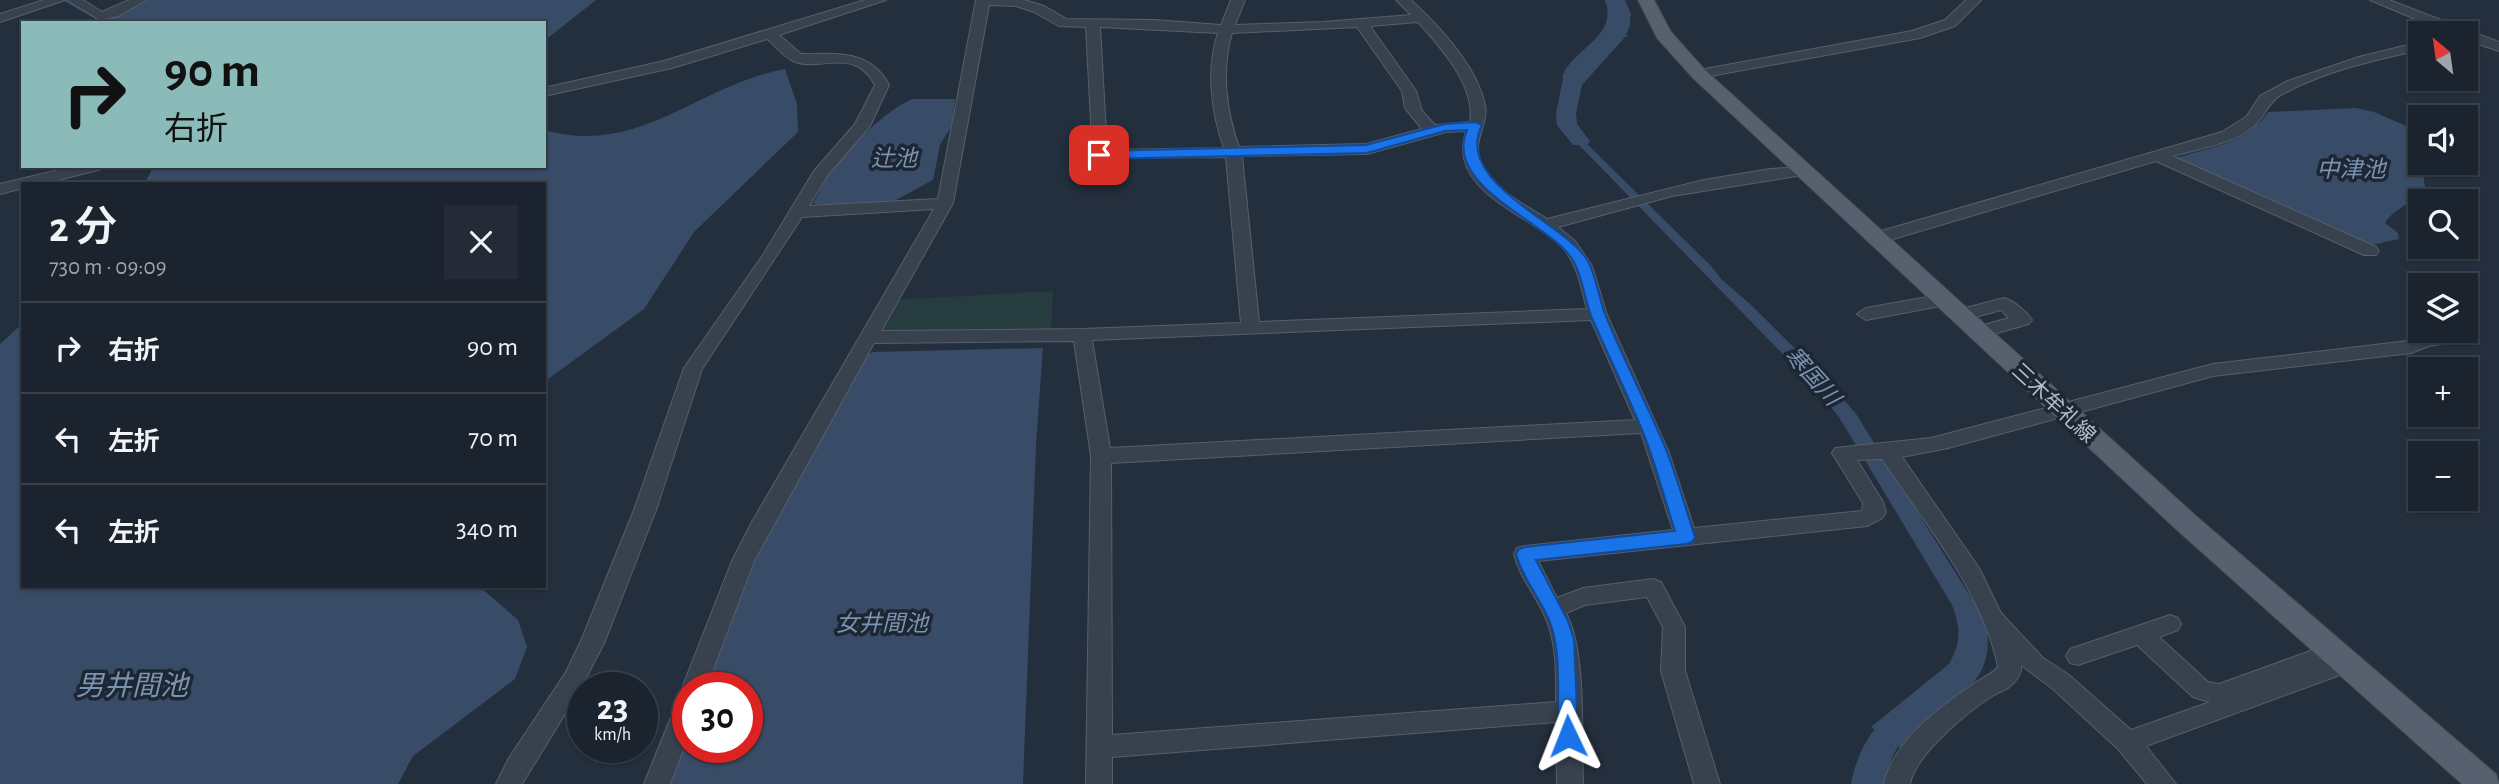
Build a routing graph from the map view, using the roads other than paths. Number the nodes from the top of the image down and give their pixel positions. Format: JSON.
{"nodes":[{"id":1,"x":58,"y":0,"type":"edge"},
{"id":2,"x":101,"y":0,"type":"edge"},
{"id":3,"x":139,"y":0,"type":"edge"},
{"id":4,"x":879,"y":0,"type":"edge"},
{"id":5,"x":1238,"y":0,"type":"edge"},
{"id":6,"x":1404,"y":0,"type":"edge"},
{"id":7,"x":1646,"y":0,"type":"edge"},
{"id":8,"x":1973,"y":0,"type":"edge"},
{"id":9,"x":2377,"y":0,"type":"edge"},
{"id":10,"x":983,"y":1,"type":"edge"},
{"id":11,"x":79,"y":3,"type":"edge"},
{"id":12,"x":0,"y":18,"type":"edge"},
{"id":13,"x":1422,"y":18,"type":"junction"},
{"id":14,"x":2430,"y":21,"type":"edge"},
{"id":15,"x":1360,"y":22,"type":"junction"},
{"id":16,"x":1093,"y":23,"type":"junction"},
{"id":17,"x":1225,"y":29,"type":"junction"},
{"id":18,"x":770,"y":34,"type":"junction"},
{"id":19,"x":2408,"y":49,"type":"edge"},
{"id":20,"x":1699,"y":74,"type":"junction"},
{"id":21,"x":546,"y":92,"type":"edge"},
{"id":22,"x":1475,"y":125,"type":"junction"},
{"id":23,"x":1433,"y":131,"type":"junction"},
{"id":24,"x":1234,"y":154,"type":"junction"},
{"id":25,"x":2156,"y":155,"type":"junction"},
{"id":26,"x":88,"y":168,"type":"edge"},
{"id":27,"x":1803,"y":170,"type":"junction"},
{"id":28,"x":29,"y":182,"type":"edge"},
{"id":29,"x":21,"y":184,"type":"edge"},
{"id":30,"x":0,"y":189,"type":"edge"},
{"id":31,"x":1654,"y":197,"type":"joint"},
{"id":32,"x":945,"y":203,"type":"junction"},
{"id":33,"x":1626,"y":203,"type":"joint"},
{"id":34,"x":799,"y":212,"type":"junction"},
{"id":35,"x":1545,"y":225,"type":"junction"},
{"id":36,"x":1877,"y":238,"type":"junction"},
{"id":37,"x":2370,"y":251,"type":"dead end"},
{"id":38,"x":1953,"y":307,"type":"junction"},
{"id":39,"x":1598,"y":314,"type":"junction"},
{"id":40,"x":1866,"y":314,"type":"dead end"},
{"id":41,"x":1251,"y":328,"type":"junction"},
{"id":42,"x":1979,"y":332,"type":"junction"},
{"id":43,"x":1082,"y":335,"type":"junction"},
{"id":44,"x":868,"y":337,"type":"junction"},
{"id":45,"x":2429,"y":343,"type":"edge"},
{"id":46,"x":2063,"y":411,"type":"junction"},
{"id":47,"x":1648,"y":426,"type":"junction"},
{"id":48,"x":1887,"y":451,"type":"junction"},
{"id":49,"x":1101,"y":456,"type":"junction"},
{"id":50,"x":1686,"y":537,"type":"junction"},
{"id":51,"x":1552,"y":609,"type":"junction"},
{"id":52,"x":1992,"y":619,"type":"junction"},
{"id":53,"x":2171,"y":624,"type":"dead end"},
{"id":54,"x":2142,"y":636,"type":"junction"},
{"id":55,"x":2078,"y":656,"type":"dead end"},
{"id":56,"x":2337,"y":658,"type":"junction"},
{"id":57,"x":700,"y":672,"type":"edge"},
{"id":58,"x":1567,"y":711,"type":"junction"},
{"id":59,"x":2127,"y":742,"type":"junction"},
{"id":60,"x":672,"y":746,"type":"edge"},
{"id":61,"x":1100,"y":747,"type":"junction"},
{"id":62,"x":509,"y":784,"type":"edge"},
{"id":63,"x":657,"y":784,"type":"edge"},
{"id":64,"x":1099,"y":784,"type":"edge"},
{"id":65,"x":1570,"y":784,"type":"edge"},
{"id":66,"x":1707,"y":784,"type":"edge"},
{"id":67,"x":1897,"y":784,"type":"edge"},
{"id":68,"x":2163,"y":784,"type":"edge"},
{"id":69,"x":2485,"y":784,"type":"edge"}],
"edges":[{"from":1,"to":12,"type":"street"},
{"from":2,"to":11,"type":"street"},
{"from":3,"to":11,"type":"street"},
{"from":4,"to":18,"type":"street"},
{"from":5,"to":17,"type":"street"},
{"from":6,"to":13,"type":"street"},
{"from":7,"to":20,"type":"main road","name":"三木牟礼線"},
{"from":8,"to":20,"type":"street"},
{"from":9,"to":14,"type":"street"},
{"from":10,"to":16,"type":"street"},
{"from":10,"to":32,"type":"street"},
{"from":13,"to":15,"type":"street"},
{"from":13,"to":22,"type":"street"},
{"from":15,"to":17,"type":"street"},
{"from":15,"to":23,"type":"street"},
{"from":16,"to":17,"type":"street"},
{"from":16,"to":24,"type":"street"},
{"from":17,"to":24,"type":"street"},
{"from":18,"to":21,"type":"street"},
{"from":18,"to":34,"type":"street"},
{"from":19,"to":25,"type":"street"},
{"from":20,"to":27,"type":"main road","name":"三木牟礼線"},
{"from":22,"to":23,"type":"street"},
{"from":22,"to":35,"type":"street"},
{"from":23,"to":24,"type":"street"},
{"from":24,"to":41,"type":"street"},
{"from":25,"to":36,"type":"street"},
{"from":25,"to":37,"type":"street"},
{"from":26,"to":28,"type":"street"},
{"from":27,"to":31,"type":"street"},
{"from":27,"to":36,"type":"main road","name":"三木牟礼線"},
{"from":29,"to":30,"type":"street"},
{"from":31,"to":33,"type":"street"},
{"from":32,"to":34,"type":"street"},
{"from":32,"to":44,"type":"street"},
{"from":33,"to":35,"type":"street"},
{"from":34,"to":62,"type":"street"},
{"from":35,"to":39,"type":"street"},
{"from":36,"to":38,"type":"main road","name":"三木牟礼線"},
{"from":38,"to":40,"type":"street"},
{"from":38,"to":42,"type":"main road","name":"三木牟礼線"},
{"from":38,"to":42,"type":"street"},
{"from":39,"to":41,"type":"street"},
{"from":39,"to":47,"type":"street"},
{"from":41,"to":43,"type":"street"},
{"from":42,"to":46,"type":"main road","name":"三木牟礼線"},
{"from":43,"to":44,"type":"street"},
{"from":43,"to":49,"type":"street"},
{"from":44,"to":57,"type":"street"},
{"from":45,"to":46,"type":"street"},
{"from":46,"to":48,"type":"street"},
{"from":46,"to":56,"type":"main road","name":"三木牟礼線"},
{"from":47,"to":49,"type":"street"},
{"from":47,"to":50,"type":"street"},
{"from":48,"to":50,"type":"street"},
{"from":48,"to":52,"type":"street"},
{"from":49,"to":61,"type":"street"},
{"from":50,"to":51,"type":"street"},
{"from":51,"to":58,"type":"street"},
{"from":51,"to":66,"type":"street"},
{"from":52,"to":59,"type":"street"},
{"from":52,"to":67,"type":"street"},
{"from":53,"to":54,"type":"street"},
{"from":54,"to":55,"type":"street"},
{"from":54,"to":56,"type":"street"},
{"from":56,"to":59,"type":"street"},
{"from":56,"to":69,"type":"main road","name":"三木牟礼線"},
{"from":58,"to":61,"type":"street"},
{"from":58,"to":65,"type":"street"},
{"from":59,"to":68,"type":"street"},
{"from":60,"to":63,"type":"street"},
{"from":61,"to":64,"type":"street"}]}
